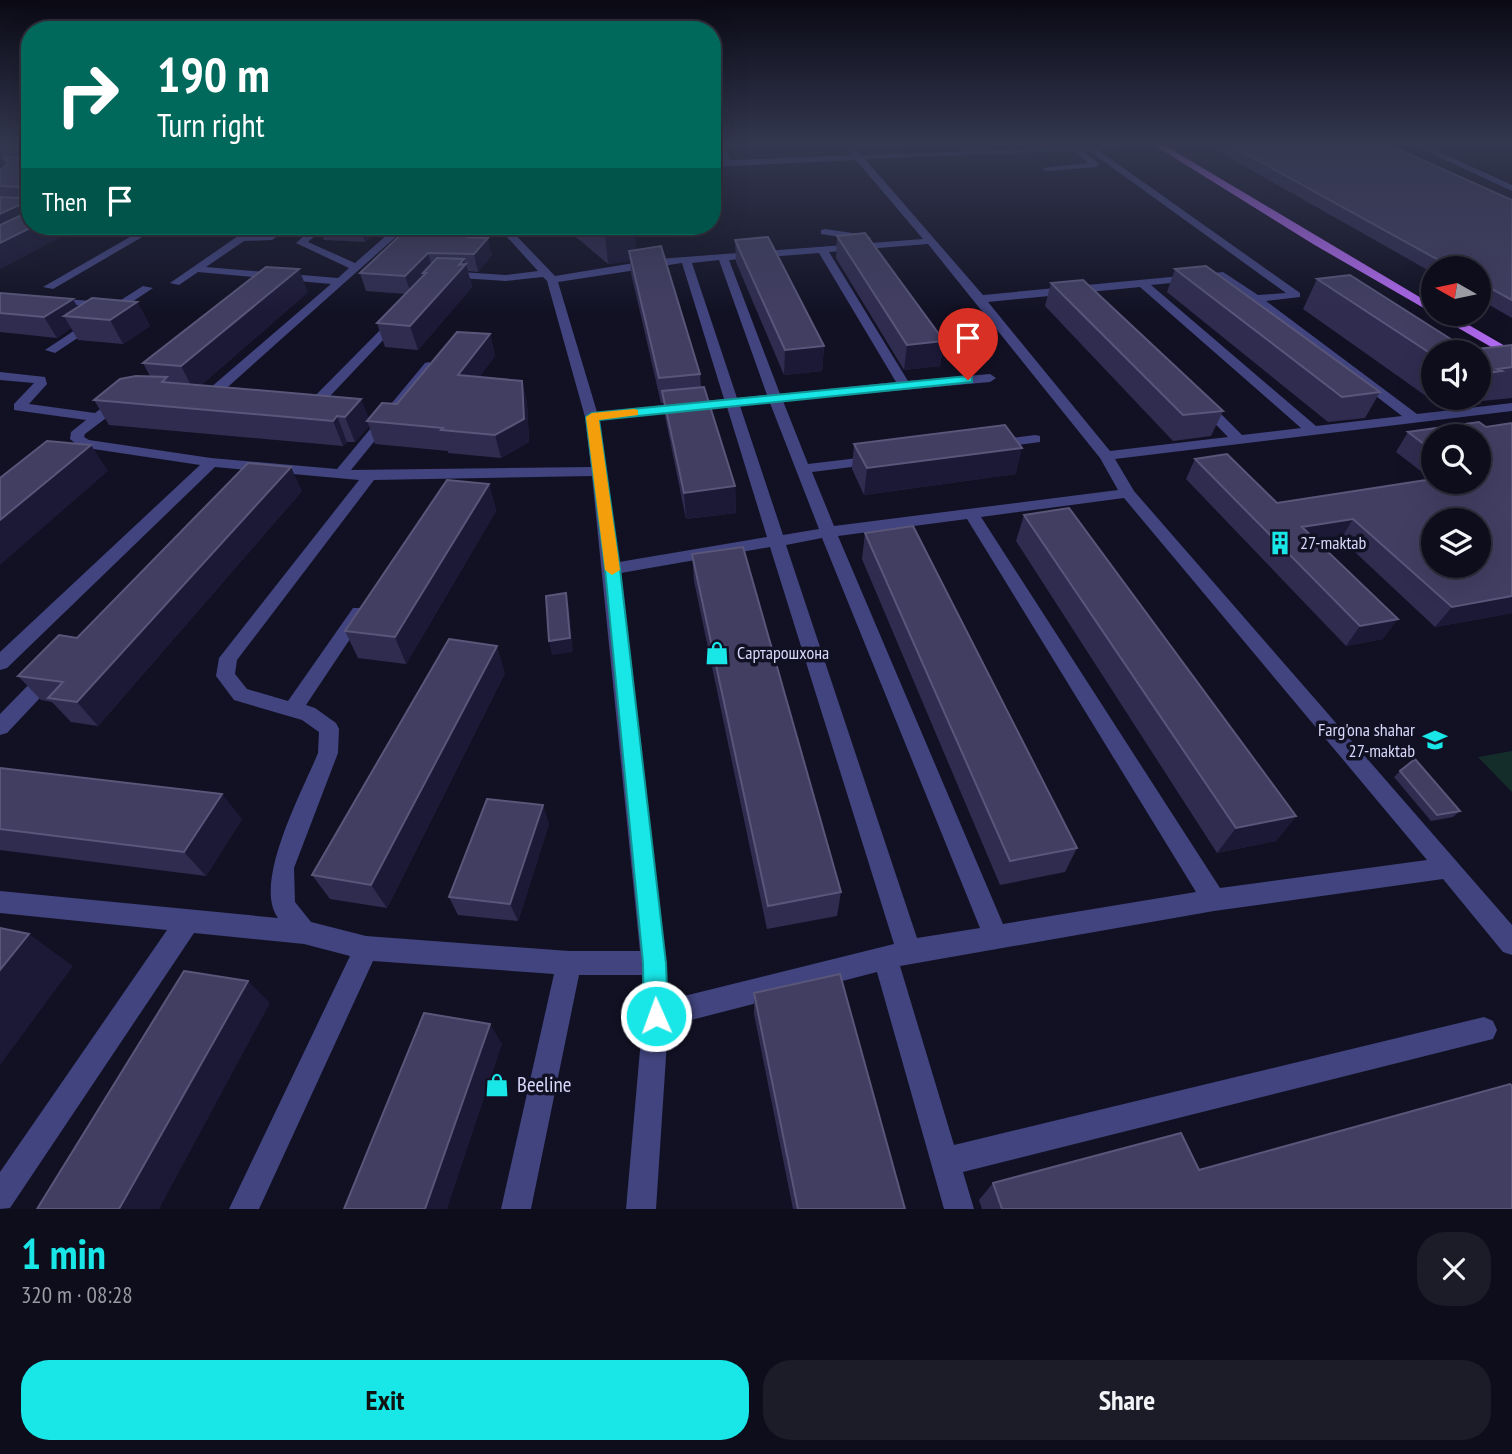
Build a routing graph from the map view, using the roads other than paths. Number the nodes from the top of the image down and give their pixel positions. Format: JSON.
{"nodes":[{"id":1,"x":896,"y":201,"type":"edge"},
{"id":2,"x":1159,"y":201,"type":"edge"},
{"id":3,"x":1252,"y":201,"type":"edge"},
{"id":4,"x":825,"y":232,"type":"dead end"},
{"id":5,"x":140,"y":235,"type":"edge"},
{"id":6,"x":272,"y":235,"type":"edge"},
{"id":7,"x":309,"y":235,"type":"edge"},
{"id":8,"x":392,"y":235,"type":"edge"},
{"id":9,"x":510,"y":235,"type":"edge"},
{"id":10,"x":268,"y":238,"type":"junction"},
{"id":11,"x":301,"y":241,"type":"junction"},
{"id":12,"x":930,"y":241,"type":"junction"},
{"id":13,"x":881,"y":245,"type":"junction"},
{"id":14,"x":823,"y":250,"type":"junction"},
{"id":15,"x":642,"y":254,"type":"edge"},
{"id":16,"x":723,"y":258,"type":"junction"},
{"id":17,"x":686,"y":260,"type":"junction"},
{"id":18,"x":652,"y":263,"type":"junction"},
{"id":19,"x":355,"y":267,"type":"junction"},
{"id":20,"x":196,"y":269,"type":"junction"},
{"id":21,"x":1236,"y":274,"type":"dead end"},
{"id":22,"x":1223,"y":275,"type":"junction"},
{"id":23,"x":549,"y":276,"type":"junction"},
{"id":24,"x":340,"y":281,"type":"junction"},
{"id":25,"x":175,"y":283,"type":"dead end"},
{"id":26,"x":1142,"y":283,"type":"junction"},
{"id":27,"x":430,"y":285,"type":"edge"},
{"id":28,"x":147,"y":288,"type":"dead end"},
{"id":29,"x":980,"y":299,"type":"junction"},
{"id":30,"x":1256,"y":299,"type":"junction"},
{"id":31,"x":41,"y":302,"type":"edge"},
{"id":32,"x":1421,"y":303,"type":"edge"},
{"id":33,"x":112,"y":307,"type":"junction"},
{"id":34,"x":402,"y":313,"type":"edge"},
{"id":35,"x":1462,"y":326,"type":"edge"},
{"id":36,"x":51,"y":350,"type":"dead end"},
{"id":37,"x":1512,"y":355,"type":"edge"},
{"id":38,"x":429,"y":366,"type":"edge"},
{"id":39,"x":0,"y":376,"type":"edge"},
{"id":40,"x":990,"y":378,"type":"dead end"},
{"id":41,"x":904,"y":386,"type":"junction"},
{"id":42,"x":1191,"y":393,"type":"edge"},
{"id":43,"x":135,"y":396,"type":"edge"},
{"id":44,"x":776,"y":398,"type":"junction"},
{"id":45,"x":232,"y":401,"type":"edge"},
{"id":46,"x":730,"y":402,"type":"junction"},
{"id":47,"x":1512,"y":407,"type":"edge"},
{"id":48,"x":310,"y":409,"type":"edge"},
{"id":49,"x":98,"y":416,"type":"junction"},
{"id":50,"x":592,"y":417,"type":"junction"},
{"id":51,"x":1414,"y":419,"type":"junction"},
{"id":52,"x":1314,"y":432,"type":"junction"},
{"id":53,"x":1035,"y":439,"type":"dead end"},
{"id":54,"x":1240,"y":441,"type":"junction"},
{"id":55,"x":980,"y":446,"type":"edge"},
{"id":56,"x":1106,"y":456,"type":"junction"},
{"id":57,"x":886,"y":458,"type":"edge"},
{"id":58,"x":211,"y":462,"type":"junction"},
{"id":59,"x":251,"y":466,"type":"junction"},
{"id":60,"x":804,"y":469,"type":"junction"},
{"id":61,"x":597,"y":471,"type":"junction"},
{"id":62,"x":340,"y":474,"type":"junction"},
{"id":63,"x":452,"y":474,"type":"junction"},
{"id":64,"x":370,"y":476,"type":"junction"},
{"id":65,"x":232,"y":486,"type":"edge"},
{"id":66,"x":1128,"y":493,"type":"junction"},
{"id":67,"x":437,"y":497,"type":"edge"},
{"id":68,"x":972,"y":515,"type":"junction"},
{"id":69,"x":829,"y":532,"type":"junction"},
{"id":70,"x":776,"y":541,"type":"junction"},
{"id":71,"x":612,"y":569,"type":"junction"},
{"id":72,"x":368,"y":598,"type":"edge"},
{"id":73,"x":0,"y":663,"type":"edge"},
{"id":74,"x":58,"y":667,"type":"edge"},
{"id":75,"x":292,"y":710,"type":"junction"},
{"id":76,"x":0,"y":727,"type":"edge"},
{"id":77,"x":1448,"y":868,"type":"junction"},
{"id":78,"x":1214,"y":900,"type":"junction"},
{"id":79,"x":0,"y":902,"type":"edge"},
{"id":80,"x":187,"y":922,"type":"junction"},
{"id":81,"x":304,"y":932,"type":"junction"},
{"id":82,"x":996,"y":937,"type":"junction"},
{"id":83,"x":1512,"y":943,"type":"edge"},
{"id":84,"x":366,"y":948,"type":"junction"},
{"id":85,"x":897,"y":955,"type":"junction"},
{"id":86,"x":569,"y":963,"type":"junction"},
{"id":87,"x":654,"y":963,"type":"junction"},
{"id":88,"x":656,"y":1016,"type":"junction"},
{"id":89,"x":1484,"y":1030,"type":"dead end"},
{"id":90,"x":945,"y":1162,"type":"junction"},
{"id":91,"x":0,"y":1198,"type":"edge"},
{"id":92,"x":244,"y":1209,"type":"edge"},
{"id":93,"x":516,"y":1209,"type":"edge"},
{"id":94,"x":640,"y":1209,"type":"edge"},
{"id":95,"x":959,"y":1209,"type":"edge"}],
"edges":[{"from":1,"to":12,"type":"street"},
{"from":2,"to":30,"type":"street"},
{"from":3,"to":32,"type":"main road"},
{"from":4,"to":13,"type":"street"},
{"from":5,"to":33,"type":"street"},
{"from":6,"to":10,"type":"street"},
{"from":7,"to":11,"type":"street"},
{"from":8,"to":19,"type":"street"},
{"from":9,"to":23,"type":"street"},
{"from":10,"to":11,"type":"street"},
{"from":10,"to":20,"type":"street"},
{"from":11,"to":19,"type":"street"},
{"from":12,"to":13,"type":"street"},
{"from":12,"to":29,"type":"street"},
{"from":13,"to":14,"type":"street"},
{"from":14,"to":16,"type":"street"},
{"from":14,"to":41,"type":"street"},
{"from":15,"to":18,"type":"street"},
{"from":16,"to":17,"type":"street"},
{"from":16,"to":44,"type":"street"},
{"from":17,"to":18,"type":"street"},
{"from":17,"to":46,"type":"street"},
{"from":18,"to":23,"type":"street"},
{"from":19,"to":24,"type":"street"},
{"from":20,"to":24,"type":"street"},
{"from":20,"to":25,"type":"street"},
{"from":21,"to":22,"type":"street"},
{"from":22,"to":26,"type":"street"},
{"from":22,"to":30,"type":"street"},
{"from":23,"to":27,"type":"street"},
{"from":23,"to":50,"type":"street"},
{"from":24,"to":45,"type":"street"},
{"from":26,"to":29,"type":"street"},
{"from":26,"to":52,"type":"street"},
{"from":28,"to":33,"type":"street"},
{"from":29,"to":56,"type":"street"},
{"from":30,"to":51,"type":"street"},
{"from":31,"to":33,"type":"street"},
{"from":33,"to":36,"type":"street"},
{"from":34,"to":48,"type":"street"},
{"from":35,"to":37,"type":"main road"},
{"from":38,"to":62,"type":"street"},
{"from":39,"to":49,"type":"street"},
{"from":40,"to":41,"type":"street"},
{"from":41,"to":44,"type":"street"},
{"from":42,"to":54,"type":"street"},
{"from":43,"to":49,"type":"street"},
{"from":44,"to":46,"type":"street"},
{"from":44,"to":60,"type":"street"},
{"from":46,"to":50,"type":"street"},
{"from":46,"to":70,"type":"street"},
{"from":47,"to":51,"type":"street"},
{"from":49,"to":58,"type":"street"},
{"from":50,"to":61,"type":"street"},
{"from":51,"to":52,"type":"street"},
{"from":52,"to":54,"type":"street"},
{"from":53,"to":55,"type":"street"},
{"from":54,"to":56,"type":"street"},
{"from":56,"to":66,"type":"street"},
{"from":57,"to":60,"type":"street"},
{"from":58,"to":59,"type":"street"},
{"from":58,"to":73,"type":"street"},
{"from":59,"to":62,"type":"street"},
{"from":59,"to":65,"type":"street"},
{"from":60,"to":69,"type":"street"},
{"from":61,"to":63,"type":"street"},
{"from":61,"to":71,"type":"street"},
{"from":62,"to":64,"type":"street"},
{"from":63,"to":64,"type":"street"},
{"from":63,"to":67,"type":"street"},
{"from":64,"to":75,"type":"street"},
{"from":66,"to":68,"type":"street"},
{"from":66,"to":77,"type":"street"},
{"from":68,"to":69,"type":"street"},
{"from":68,"to":78,"type":"street"},
{"from":69,"to":70,"type":"street"},
{"from":69,"to":82,"type":"street"},
{"from":70,"to":71,"type":"street"},
{"from":70,"to":85,"type":"street"},
{"from":71,"to":87,"type":"street"},
{"from":72,"to":75,"type":"street"},
{"from":74,"to":76,"type":"street"},
{"from":75,"to":81,"type":"street"},
{"from":77,"to":78,"type":"street"},
{"from":77,"to":83,"type":"street"},
{"from":78,"to":82,"type":"street"},
{"from":79,"to":80,"type":"street"},
{"from":80,"to":81,"type":"street"},
{"from":80,"to":91,"type":"street"},
{"from":81,"to":84,"type":"street"},
{"from":82,"to":85,"type":"street"},
{"from":84,"to":86,"type":"street"},
{"from":84,"to":92,"type":"street"},
{"from":85,"to":88,"type":"street"},
{"from":85,"to":90,"type":"street"},
{"from":86,"to":87,"type":"street"},
{"from":86,"to":93,"type":"street"},
{"from":87,"to":88,"type":"street"},
{"from":88,"to":94,"type":"street"},
{"from":89,"to":90,"type":"street"},
{"from":90,"to":95,"type":"street"}]}
